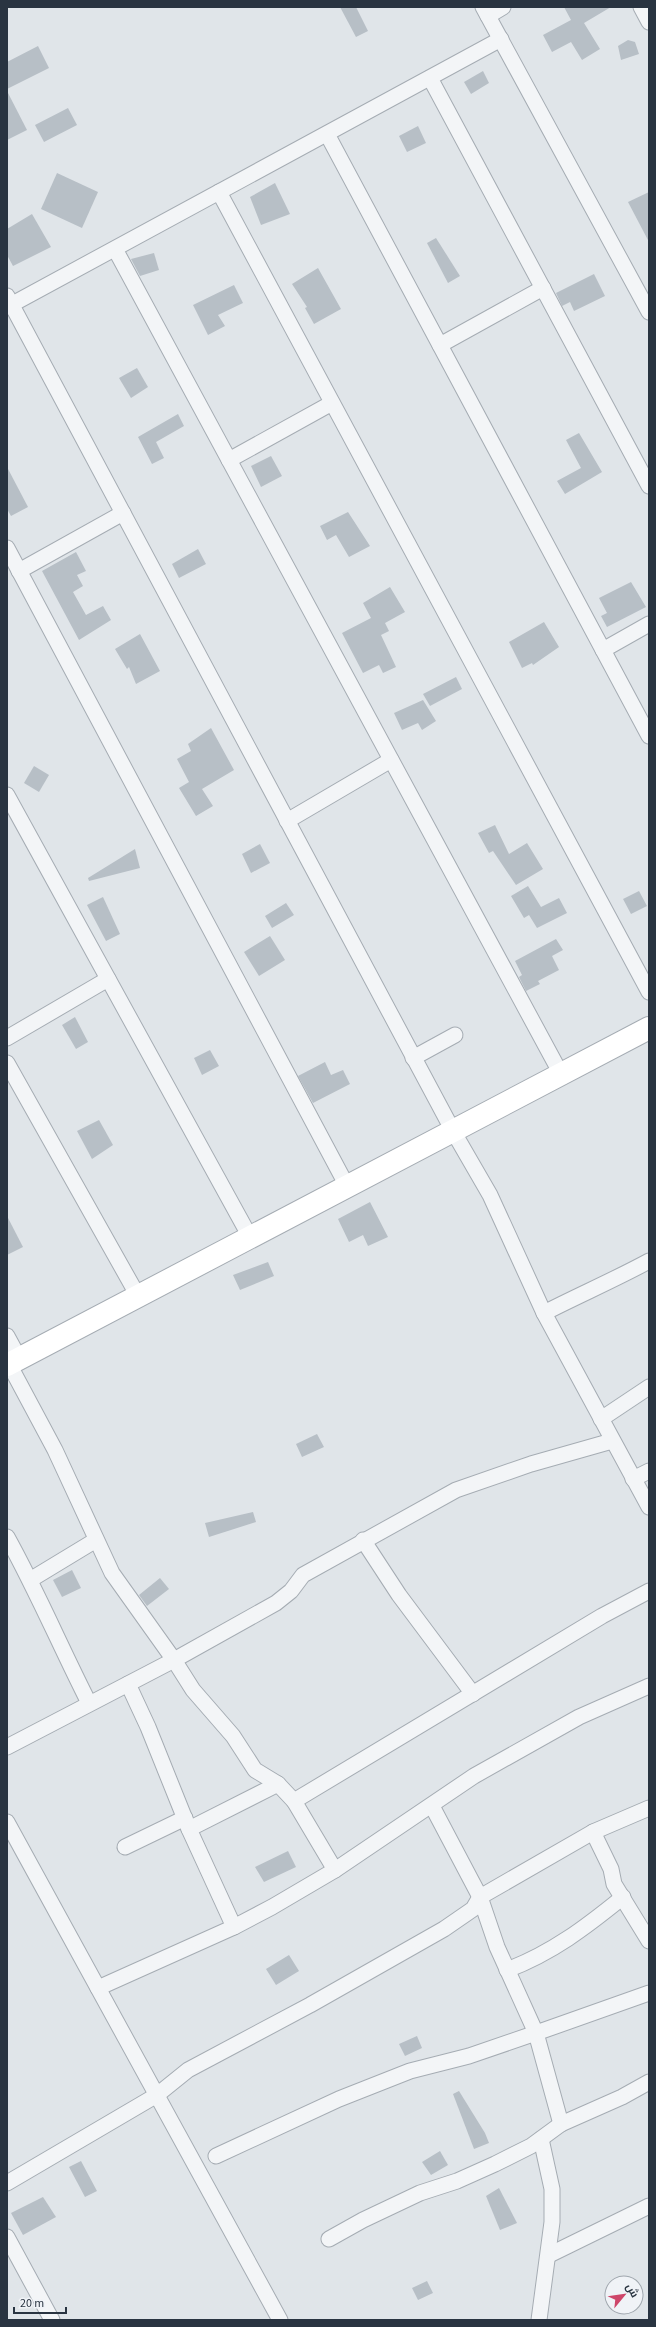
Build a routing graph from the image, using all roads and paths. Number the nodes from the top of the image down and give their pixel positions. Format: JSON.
{"nodes":[{"id":1,"x":503,"y":7,"type":"edge"},
{"id":2,"x":641,"y":7,"type":"edge"},
{"id":3,"x":486,"y":11,"type":"edge"},
{"id":4,"x":649,"y":22,"type":"edge"},
{"id":5,"x":501,"y":39,"type":"junction"},
{"id":6,"x":430,"y":78,"type":"junction"},
{"id":7,"x":328,"y":134,"type":"junction"},
{"id":8,"x":219,"y":192,"type":"junction"},
{"id":9,"x":115,"y":249,"type":"junction"},
{"id":10,"x":543,"y":288,"type":"junction"},
{"id":11,"x":9,"y":303,"type":"edge"},
{"id":12,"x":649,"y":312,"type":"edge"},
{"id":13,"x":440,"y":345,"type":"junction"},
{"id":14,"x":332,"y":402,"type":"junction"},
{"id":15,"x":229,"y":460,"type":"junction"},
{"id":16,"x":649,"y":486,"type":"edge"},
{"id":17,"x":123,"y":513,"type":"junction"},
{"id":18,"x":7,"y":548,"type":"edge"},
{"id":19,"x":19,"y":571,"type":"junction"},
{"id":20,"x":649,"y":624,"type":"edge"},
{"id":21,"x":603,"y":650,"type":"junction"},
{"id":22,"x":649,"y":736,"type":"edge"},
{"id":23,"x":391,"y":760,"type":"junction"},
{"id":24,"x":7,"y":795,"type":"edge"},
{"id":25,"x":287,"y":821,"type":"junction"},
{"id":26,"x":108,"y":979,"type":"junction"},
{"id":27,"x":649,"y":992,"type":"edge"},
{"id":28,"x":649,"y":1028,"type":"edge"},
{"id":29,"x":455,"y":1035,"type":"dead end"},
{"id":30,"x":7,"y":1038,"type":"edge"},
{"id":31,"x":413,"y":1058,"type":"junction"},
{"id":32,"x":7,"y":1063,"type":"edge"},
{"id":33,"x":561,"y":1074,"type":"junction"},
{"id":34,"x":453,"y":1131,"type":"junction"},
{"id":35,"x":347,"y":1186,"type":"junction"},
{"id":36,"x":250,"y":1237,"type":"junction"},
{"id":37,"x":649,"y":1261,"type":"edge"},
{"id":38,"x":138,"y":1296,"type":"junction"},
{"id":39,"x":544,"y":1313,"type":"junction"},
{"id":40,"x":7,"y":1336,"type":"edge"},
{"id":41,"x":12,"y":1362,"type":"edge"},
{"id":42,"x":649,"y":1387,"type":"edge"},
{"id":43,"x":601,"y":1419,"type":"junction"},
{"id":44,"x":612,"y":1442,"type":"junction"},
{"id":45,"x":649,"y":1471,"type":"edge"},
{"id":46,"x":633,"y":1479,"type":"junction"},
{"id":47,"x":649,"y":1507,"type":"edge"},
{"id":48,"x":7,"y":1537,"type":"edge"},
{"id":49,"x":96,"y":1540,"type":"junction"},
{"id":50,"x":363,"y":1540,"type":"junction"},
{"id":51,"x":30,"y":1580,"type":"junction"},
{"id":52,"x":649,"y":1591,"type":"edge"},
{"id":53,"x":174,"y":1660,"type":"junction"},
{"id":54,"x":128,"y":1684,"type":"junction"},
{"id":55,"x":649,"y":1686,"type":"edge"},
{"id":56,"x":473,"y":1694,"type":"junction"},
{"id":57,"x":89,"y":1703,"type":"junction"},
{"id":58,"x":7,"y":1747,"type":"edge"},
{"id":59,"x":278,"y":1784,"type":"junction"},
{"id":60,"x":294,"y":1801,"type":"junction"},
{"id":61,"x":432,"y":1806,"type":"junction"},
{"id":62,"x":649,"y":1808,"type":"edge"},
{"id":63,"x":7,"y":1822,"type":"edge"},
{"id":64,"x":187,"y":1823,"type":"junction"},
{"id":65,"x":593,"y":1832,"type":"junction"},
{"id":66,"x":125,"y":1847,"type":"dead end"},
{"id":67,"x":335,"y":1870,"type":"junction"},
{"id":68,"x":480,"y":1897,"type":"junction"},
{"id":69,"x":623,"y":1897,"type":"junction"},
{"id":70,"x":234,"y":1927,"type":"junction"},
{"id":71,"x":649,"y":1941,"type":"edge"},
{"id":72,"x":507,"y":1970,"type":"junction"},
{"id":73,"x":98,"y":1988,"type":"junction"},
{"id":74,"x":649,"y":1994,"type":"edge"},
{"id":75,"x":536,"y":2033,"type":"junction"},
{"id":76,"x":649,"y":2082,"type":"edge"},
{"id":77,"x":157,"y":2096,"type":"junction"},
{"id":78,"x":561,"y":2124,"type":"junction"},
{"id":79,"x":541,"y":2139,"type":"junction"},
{"id":80,"x":216,"y":2156,"type":"dead end"},
{"id":81,"x":7,"y":2183,"type":"edge"},
{"id":82,"x":649,"y":2206,"type":"edge"},
{"id":83,"x":7,"y":2237,"type":"edge"},
{"id":84,"x":329,"y":2239,"type":"dead end"},
{"id":85,"x":549,"y":2255,"type":"junction"},
{"id":86,"x":52,"y":2320,"type":"edge"},
{"id":87,"x":280,"y":2320,"type":"edge"},
{"id":88,"x":539,"y":2320,"type":"edge"}],
"edges":[{"from":1,"to":3,"type":"street"},
{"from":2,"to":4,"type":"street"},
{"from":3,"to":5,"type":"street"},
{"from":5,"to":6,"type":"street"},
{"from":5,"to":12,"type":"street"},
{"from":6,"to":7,"type":"street"},
{"from":6,"to":10,"type":"street"},
{"from":7,"to":8,"type":"street"},
{"from":7,"to":13,"type":"street"},
{"from":8,"to":9,"type":"street"},
{"from":8,"to":14,"type":"street"},
{"from":9,"to":11,"type":"street"},
{"from":9,"to":15,"type":"street"},
{"from":10,"to":13,"type":"street"},
{"from":10,"to":16,"type":"street"},
{"from":11,"to":17,"type":"street"},
{"from":13,"to":21,"type":"street"},
{"from":14,"to":15,"type":"street"},
{"from":14,"to":27,"type":"street"},
{"from":15,"to":23,"type":"street"},
{"from":17,"to":19,"type":"street"},
{"from":17,"to":25,"type":"street"},
{"from":18,"to":19,"type":"street"},
{"from":19,"to":35,"type":"street"},
{"from":20,"to":21,"type":"street"},
{"from":21,"to":22,"type":"street"},
{"from":23,"to":25,"type":"street"},
{"from":23,"to":33,"type":"street"},
{"from":24,"to":26,"type":"street"},
{"from":25,"to":31,"type":"street"},
{"from":26,"to":30,"type":"street"},
{"from":26,"to":36,"type":"street"},
{"from":28,"to":33,"type":"street"},
{"from":29,"to":31,"type":"street"},
{"from":31,"to":34,"type":"street"},
{"from":32,"to":38,"type":"street"},
{"from":33,"to":34,"type":"street"},
{"from":34,"to":35,"type":"street"},
{"from":34,"to":39,"type":"street"},
{"from":35,"to":36,"type":"street"},
{"from":36,"to":38,"type":"street"},
{"from":37,"to":39,"type":"street"},
{"from":38,"to":41,"type":"street"},
{"from":39,"to":43,"type":"street"},
{"from":40,"to":41,"type":"street"},
{"from":41,"to":49,"type":"street"},
{"from":42,"to":43,"type":"street"},
{"from":43,"to":44,"type":"street"},
{"from":44,"to":46,"type":"street"},
{"from":44,"to":50,"type":"street"},
{"from":45,"to":46,"type":"street"},
{"from":46,"to":47,"type":"street"},
{"from":48,"to":51,"type":"street"},
{"from":49,"to":51,"type":"street"},
{"from":49,"to":53,"type":"street"},
{"from":50,"to":53,"type":"street"},
{"from":50,"to":56,"type":"street"},
{"from":51,"to":57,"type":"street"},
{"from":52,"to":56,"type":"street"},
{"from":53,"to":54,"type":"street"},
{"from":53,"to":59,"type":"street"},
{"from":54,"to":57,"type":"street"},
{"from":54,"to":64,"type":"street"},
{"from":55,"to":61,"type":"street"},
{"from":56,"to":60,"type":"street"},
{"from":57,"to":58,"type":"street"},
{"from":59,"to":60,"type":"street"},
{"from":59,"to":64,"type":"street"},
{"from":60,"to":67,"type":"street"},
{"from":61,"to":67,"type":"street"},
{"from":61,"to":68,"type":"street"},
{"from":62,"to":65,"type":"street"},
{"from":63,"to":73,"type":"street"},
{"from":64,"to":66,"type":"street"},
{"from":64,"to":70,"type":"street"},
{"from":65,"to":68,"type":"street"},
{"from":65,"to":69,"type":"street"},
{"from":67,"to":70,"type":"street"},
{"from":68,"to":72,"type":"street"},
{"from":68,"to":77,"type":"street"},
{"from":69,"to":71,"type":"street"},
{"from":69,"to":72,"type":"street"},
{"from":70,"to":73,"type":"street"},
{"from":72,"to":75,"type":"street"},
{"from":73,"to":77,"type":"street"},
{"from":74,"to":75,"type":"street"},
{"from":75,"to":78,"type":"street"},
{"from":75,"to":80,"type":"street"},
{"from":76,"to":78,"type":"street"},
{"from":77,"to":81,"type":"street"},
{"from":77,"to":87,"type":"street"},
{"from":78,"to":79,"type":"street"},
{"from":79,"to":84,"type":"street"},
{"from":79,"to":85,"type":"street"},
{"from":82,"to":85,"type":"street"},
{"from":83,"to":86,"type":"street"},
{"from":85,"to":88,"type":"street"}]}
